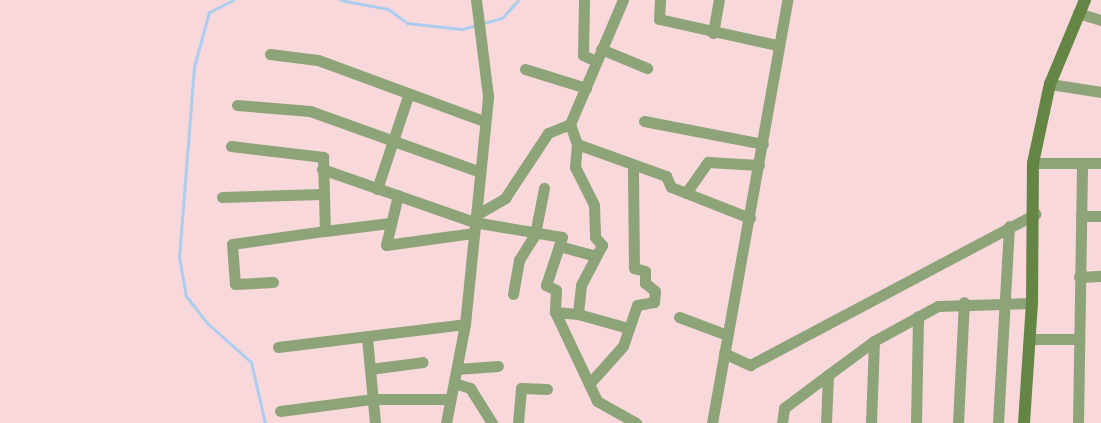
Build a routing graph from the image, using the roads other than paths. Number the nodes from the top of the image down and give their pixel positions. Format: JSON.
{"nodes":[{"id":1,"x":476,"y":0,"type":"edge"},
{"id":2,"x":584,"y":0,"type":"edge"},
{"id":3,"x":624,"y":0,"type":"edge"},
{"id":4,"x":659,"y":0,"type":"edge"},
{"id":5,"x":719,"y":0,"type":"edge"},
{"id":6,"x":787,"y":0,"type":"edge"},
{"id":7,"x":1085,"y":0,"type":"edge"},
{"id":8,"x":1078,"y":13,"type":"junction"},
{"id":9,"x":1101,"y":20,"type":"edge"},
{"id":10,"x":713,"y":33,"type":"junction"},
{"id":11,"x":776,"y":45,"type":"junction"},
{"id":12,"x":601,"y":49,"type":"junction"},
{"id":13,"x":270,"y":54,"type":"dead end"},
{"id":14,"x":596,"y":61,"type":"junction"},
{"id":15,"x":647,"y":68,"type":"dead end"},
{"id":16,"x":525,"y":69,"type":"dead end"},
{"id":17,"x":1050,"y":84,"type":"junction"},
{"id":18,"x":586,"y":88,"type":"junction"},
{"id":19,"x":1101,"y":92,"type":"edge"},
{"id":20,"x":408,"y":96,"type":"junction"},
{"id":21,"x":237,"y":104,"type":"dead end"},
{"id":22,"x":484,"y":121,"type":"junction"},
{"id":23,"x":644,"y":122,"type":"dead end"},
{"id":24,"x":570,"y":124,"type":"junction"},
{"id":25,"x":391,"y":141,"type":"junction"},
{"id":26,"x":577,"y":144,"type":"junction"},
{"id":27,"x":763,"y":144,"type":"junction"},
{"id":28,"x":231,"y":146,"type":"dead end"},
{"id":29,"x":1033,"y":163,"type":"junction"},
{"id":30,"x":1082,"y":163,"type":"junction"},
{"id":31,"x":1101,"y":163,"type":"edge"},
{"id":32,"x":759,"y":165,"type":"junction"},
{"id":33,"x":634,"y":168,"type":"junction"},
{"id":34,"x":322,"y":169,"type":"junction"},
{"id":35,"x":480,"y":172,"type":"junction"},
{"id":36,"x":544,"y":188,"type":"dead end"},
{"id":37,"x":377,"y":189,"type":"junction"},
{"id":38,"x":686,"y":192,"type":"junction"},
{"id":39,"x":322,"y":194,"type":"junction"},
{"id":40,"x":398,"y":195,"type":"junction"},
{"id":41,"x":222,"y":197,"type":"dead end"},
{"id":42,"x":1035,"y":214,"type":"junction"},
{"id":43,"x":1081,"y":216,"type":"junction"},
{"id":44,"x":1101,"y":216,"type":"edge"},
{"id":45,"x":750,"y":218,"type":"junction"},
{"id":46,"x":390,"y":222,"type":"junction"},
{"id":47,"x":475,"y":223,"type":"junction"},
{"id":48,"x":1009,"y":226,"type":"junction"},
{"id":49,"x":325,"y":231,"type":"junction"},
{"id":50,"x":535,"y":234,"type":"junction"},
{"id":51,"x":559,"y":246,"type":"junction"},
{"id":52,"x":596,"y":256,"type":"junction"},
{"id":53,"x":1101,"y":276,"type":"edge"},
{"id":54,"x":1079,"y":277,"type":"junction"},
{"id":55,"x":273,"y":282,"type":"dead end"},
{"id":56,"x":513,"y":294,"type":"dead end"},
{"id":57,"x":964,"y":302,"type":"junction"},
{"id":58,"x":1005,"y":303,"type":"junction"},
{"id":59,"x":1032,"y":303,"type":"junction"},
{"id":60,"x":555,"y":312,"type":"junction"},
{"id":61,"x":578,"y":314,"type":"junction"},
{"id":62,"x":918,"y":316,"type":"junction"},
{"id":63,"x":679,"y":317,"type":"dead end"},
{"id":64,"x":465,"y":324,"type":"junction"},
{"id":65,"x":628,"y":328,"type":"junction"},
{"id":66,"x":727,"y":335,"type":"junction"},
{"id":67,"x":367,"y":338,"type":"junction"},
{"id":68,"x":1030,"y":339,"type":"junction"},
{"id":69,"x":1078,"y":339,"type":"junction"},
{"id":70,"x":874,"y":341,"type":"junction"},
{"id":71,"x":278,"y":347,"type":"dead end"},
{"id":72,"x":724,"y":353,"type":"junction"},
{"id":73,"x":423,"y":362,"type":"dead end"},
{"id":74,"x":498,"y":366,"type":"dead end"},
{"id":75,"x":370,"y":369,"type":"junction"},
{"id":76,"x":457,"y":369,"type":"junction"},
{"id":77,"x":828,"y":375,"type":"junction"},
{"id":78,"x":454,"y":383,"type":"junction"},
{"id":79,"x":589,"y":384,"type":"junction"},
{"id":80,"x":547,"y":388,"type":"dead end"},
{"id":81,"x":373,"y":399,"type":"junction"},
{"id":82,"x":450,"y":399,"type":"junction"},
{"id":83,"x":280,"y":411,"type":"dead end"},
{"id":84,"x":375,"y":423,"type":"edge"},
{"id":85,"x":446,"y":423,"type":"edge"},
{"id":86,"x":492,"y":423,"type":"edge"},
{"id":87,"x":518,"y":423,"type":"edge"},
{"id":88,"x":636,"y":423,"type":"edge"},
{"id":89,"x":712,"y":423,"type":"edge"},
{"id":90,"x":782,"y":423,"type":"edge"},
{"id":91,"x":826,"y":423,"type":"edge"},
{"id":92,"x":871,"y":423,"type":"edge"},
{"id":93,"x":916,"y":423,"type":"edge"},
{"id":94,"x":958,"y":423,"type":"edge"},
{"id":95,"x":998,"y":423,"type":"edge"},
{"id":96,"x":1024,"y":423,"type":"edge"},
{"id":97,"x":1078,"y":423,"type":"edge"}],
"edges":[{"from":1,"to":22,"type":"street"},
{"from":2,"to":14,"type":"street"},
{"from":3,"to":12,"type":"street"},
{"from":4,"to":10,"type":"street"},
{"from":5,"to":10,"type":"street"},
{"from":6,"to":11,"type":"street"},
{"from":7,"to":8,"type":"main road"},
{"from":8,"to":9,"type":"street"},
{"from":8,"to":17,"type":"main road"},
{"from":10,"to":11,"type":"street"},
{"from":11,"to":27,"type":"street"},
{"from":12,"to":14,"type":"street"},
{"from":12,"to":15,"type":"street"},
{"from":13,"to":20,"type":"street"},
{"from":14,"to":18,"type":"street"},
{"from":16,"to":18,"type":"street"},
{"from":17,"to":19,"type":"street"},
{"from":17,"to":29,"type":"main road"},
{"from":18,"to":24,"type":"street"},
{"from":20,"to":22,"type":"street"},
{"from":20,"to":25,"type":"street"},
{"from":21,"to":25,"type":"street"},
{"from":22,"to":35,"type":"street"},
{"from":23,"to":27,"type":"street"},
{"from":24,"to":26,"type":"street"},
{"from":24,"to":47,"type":"street"},
{"from":25,"to":35,"type":"street"},
{"from":25,"to":37,"type":"street"},
{"from":26,"to":33,"type":"street"},
{"from":26,"to":52,"type":"street"},
{"from":27,"to":32,"type":"street"},
{"from":28,"to":34,"type":"street"},
{"from":29,"to":30,"type":"street"},
{"from":29,"to":42,"type":"main road"},
{"from":30,"to":31,"type":"street"},
{"from":30,"to":43,"type":"street"},
{"from":32,"to":38,"type":"street"},
{"from":32,"to":45,"type":"street"},
{"from":33,"to":38,"type":"street"},
{"from":33,"to":65,"type":"street"},
{"from":34,"to":37,"type":"street"},
{"from":34,"to":39,"type":"street"},
{"from":35,"to":47,"type":"street"},
{"from":36,"to":50,"type":"street"},
{"from":37,"to":40,"type":"street"},
{"from":38,"to":45,"type":"street"},
{"from":39,"to":41,"type":"street"},
{"from":39,"to":49,"type":"street"},
{"from":40,"to":46,"type":"street"},
{"from":40,"to":47,"type":"street"},
{"from":42,"to":48,"type":"street"},
{"from":42,"to":59,"type":"main road"},
{"from":43,"to":44,"type":"street"},
{"from":43,"to":54,"type":"street"},
{"from":45,"to":66,"type":"street"},
{"from":46,"to":47,"type":"street"},
{"from":46,"to":49,"type":"street"},
{"from":47,"to":50,"type":"street"},
{"from":47,"to":64,"type":"street"},
{"from":48,"to":58,"type":"street"},
{"from":48,"to":72,"type":"street"},
{"from":49,"to":55,"type":"street"},
{"from":50,"to":51,"type":"street"},
{"from":50,"to":56,"type":"street"},
{"from":51,"to":52,"type":"street"},
{"from":51,"to":60,"type":"street"},
{"from":52,"to":61,"type":"street"},
{"from":53,"to":54,"type":"street"},
{"from":54,"to":69,"type":"street"},
{"from":57,"to":58,"type":"street"},
{"from":57,"to":62,"type":"street"},
{"from":57,"to":94,"type":"street"},
{"from":58,"to":59,"type":"street"},
{"from":58,"to":95,"type":"street"},
{"from":59,"to":68,"type":"main road"},
{"from":60,"to":61,"type":"street"},
{"from":60,"to":79,"type":"street"},
{"from":61,"to":65,"type":"street"},
{"from":62,"to":70,"type":"street"},
{"from":62,"to":93,"type":"street"},
{"from":63,"to":66,"type":"street"},
{"from":64,"to":67,"type":"street"},
{"from":64,"to":76,"type":"street"},
{"from":65,"to":79,"type":"street"},
{"from":66,"to":72,"type":"street"},
{"from":67,"to":71,"type":"street"},
{"from":67,"to":75,"type":"street"},
{"from":68,"to":69,"type":"street"},
{"from":68,"to":96,"type":"main road"},
{"from":69,"to":97,"type":"street"},
{"from":70,"to":77,"type":"street"},
{"from":70,"to":92,"type":"street"},
{"from":72,"to":89,"type":"street"},
{"from":73,"to":75,"type":"street"},
{"from":74,"to":76,"type":"street"},
{"from":75,"to":81,"type":"street"},
{"from":76,"to":78,"type":"street"},
{"from":77,"to":90,"type":"street"},
{"from":77,"to":91,"type":"street"},
{"from":78,"to":82,"type":"street"},
{"from":78,"to":86,"type":"street"},
{"from":79,"to":88,"type":"street"},
{"from":80,"to":87,"type":"street"},
{"from":81,"to":82,"type":"street"},
{"from":81,"to":83,"type":"street"},
{"from":81,"to":84,"type":"street"},
{"from":82,"to":85,"type":"street"}]}
